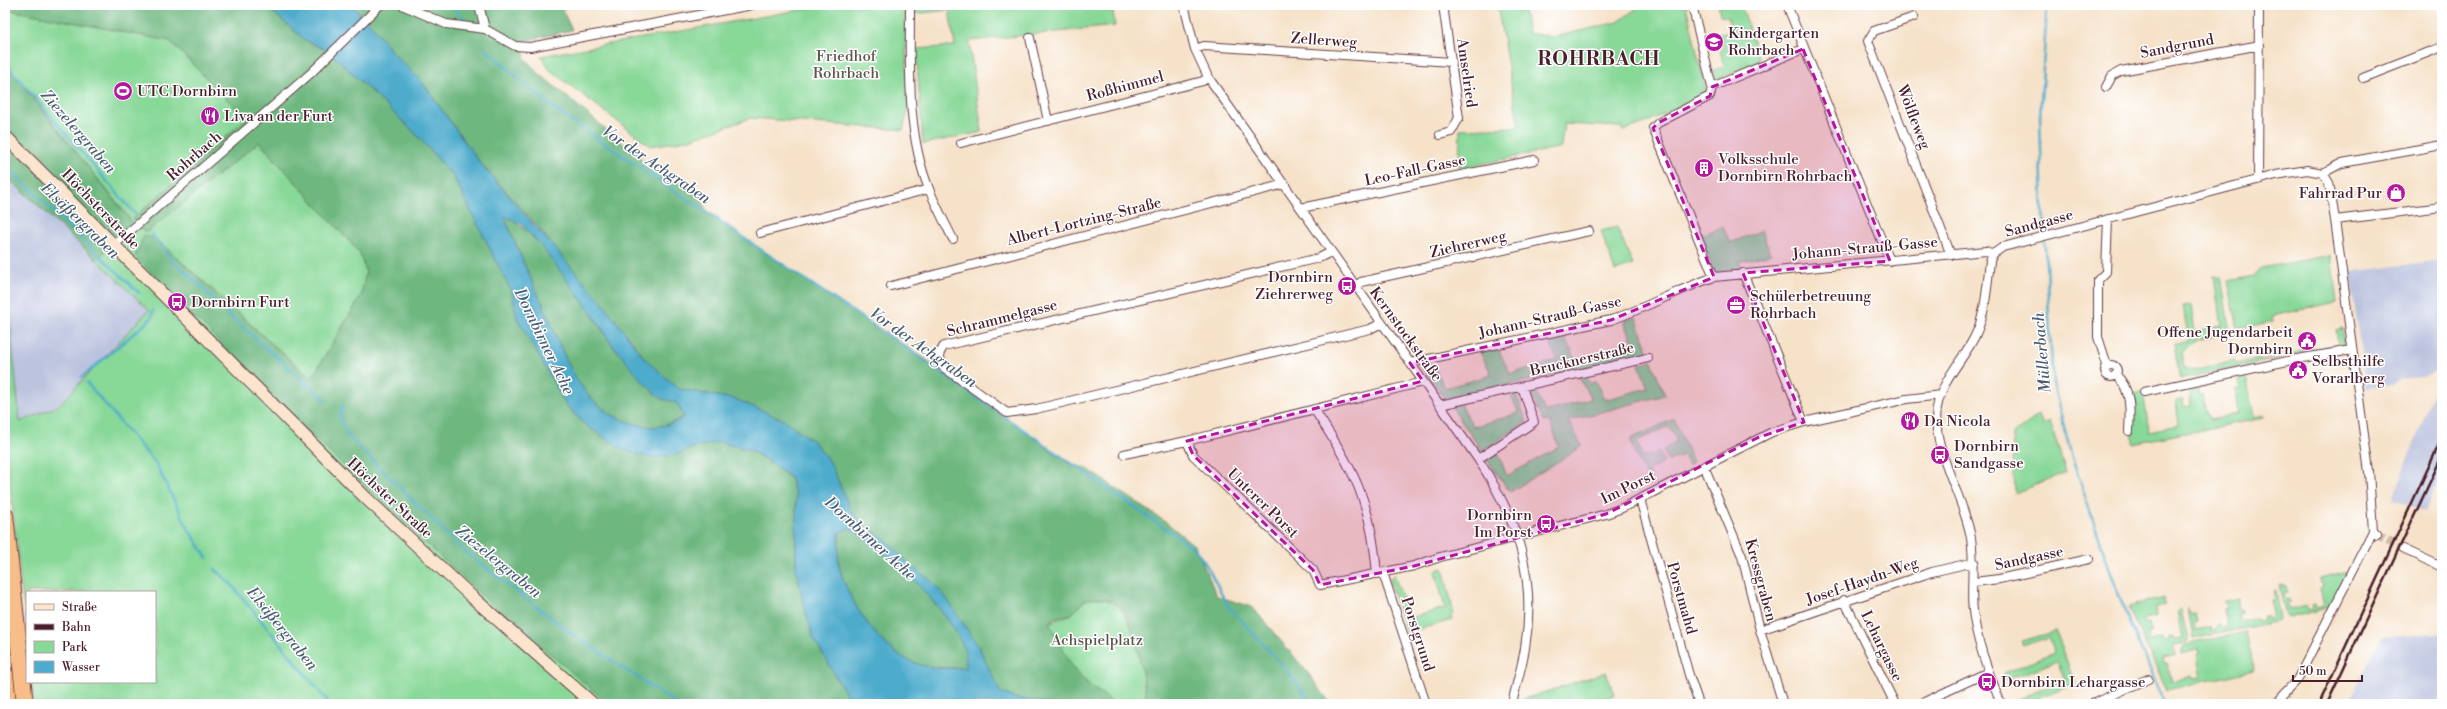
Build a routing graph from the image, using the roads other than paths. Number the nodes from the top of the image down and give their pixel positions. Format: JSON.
{"nodes":[{"id":1,"x":380,"y":5,"type":"edge"},
{"id":2,"x":402,"y":5,"type":"edge"},
{"id":3,"x":479,"y":5,"type":"edge"},
{"id":4,"x":752,"y":5,"type":"edge"},
{"id":5,"x":910,"y":5,"type":"edge"},
{"id":6,"x":1184,"y":5,"type":"edge"},
{"id":7,"x":1443,"y":5,"type":"edge"},
{"id":8,"x":1692,"y":5,"type":"edge"},
{"id":9,"x":1787,"y":5,"type":"edge"},
{"id":10,"x":2259,"y":5,"type":"edge"},
{"id":11,"x":1914,"y":17,"type":"dead end"},
{"id":12,"x":485,"y":29,"type":"junction"},
{"id":13,"x":1030,"y":38,"type":"dead end"},
{"id":14,"x":2260,"y":45,"type":"junction"},
{"id":15,"x":2442,"y":47,"type":"edge"},
{"id":16,"x":1195,"y":49,"type":"junction"},
{"id":17,"x":1803,"y":49,"type":"junction"},
{"id":18,"x":1452,"y":62,"type":"junction"},
{"id":19,"x":1208,"y":77,"type":"junction"},
{"id":20,"x":2363,"y":78,"type":"dead end"},
{"id":21,"x":1712,"y":87,"type":"junction"},
{"id":22,"x":2106,"y":87,"type":"dead end"},
{"id":23,"x":1048,"y":121,"type":"junction"},
{"id":24,"x":1440,"y":135,"type":"dead end"},
{"id":25,"x":5,"y":136,"type":"edge"},
{"id":26,"x":961,"y":143,"type":"dead end"},
{"id":27,"x":2442,"y":145,"type":"edge"},
{"id":28,"x":1534,"y":160,"type":"dead end"},
{"id":29,"x":2323,"y":173,"type":"junction"},
{"id":30,"x":2258,"y":180,"type":"junction"},
{"id":31,"x":1285,"y":184,"type":"junction"},
{"id":32,"x":929,"y":189,"type":"junction"},
{"id":33,"x":2442,"y":206,"type":"edge"},
{"id":34,"x":1301,"y":208,"type":"junction"},
{"id":35,"x":2108,"y":219,"type":"junction"},
{"id":36,"x":2335,"y":220,"type":"junction"},
{"id":37,"x":1589,"y":231,"type":"dead end"},
{"id":38,"x":760,"y":232,"type":"dead end"},
{"id":39,"x":953,"y":239,"type":"dead end"},
{"id":40,"x":114,"y":246,"type":"junction"},
{"id":41,"x":1331,"y":252,"type":"junction"},
{"id":42,"x":1993,"y":254,"type":"junction"},
{"id":43,"x":1951,"y":255,"type":"junction"},
{"id":44,"x":1890,"y":261,"type":"junction"},
{"id":45,"x":1743,"y":273,"type":"junction"},
{"id":46,"x":1714,"y":277,"type":"junction"},
{"id":47,"x":891,"y":286,"type":"dead end"},
{"id":48,"x":1355,"y":287,"type":"junction"},
{"id":49,"x":173,"y":306,"type":"joint"},
{"id":50,"x":1382,"y":323,"type":"junction"},
{"id":51,"x":2352,"y":350,"type":"junction"},
{"id":52,"x":1648,"y":358,"type":"dead end"},
{"id":53,"x":1410,"y":363,"type":"junction"},
{"id":54,"x":1423,"y":382,"type":"junction"},
{"id":55,"x":1522,"y":387,"type":"junction"},
{"id":56,"x":2144,"y":392,"type":"dead end"},
{"id":57,"x":1941,"y":395,"type":"junction"},
{"id":58,"x":1440,"y":406,"type":"junction"},
{"id":59,"x":1314,"y":409,"type":"junction"},
{"id":60,"x":1804,"y":422,"type":"junction"},
{"id":61,"x":2129,"y":431,"type":"dead end"},
{"id":62,"x":1188,"y":441,"type":"junction"},
{"id":63,"x":1124,"y":454,"type":"dead end"},
{"id":64,"x":1478,"y":459,"type":"junction"},
{"id":65,"x":1704,"y":466,"type":"junction"},
{"id":66,"x":1640,"y":499,"type":"junction"},
{"id":67,"x":5,"y":516,"type":"edge"},
{"id":68,"x":1519,"y":538,"type":"junction"},
{"id":69,"x":2403,"y":549,"type":"tunnel mouth"},
{"id":70,"x":2089,"y":559,"type":"dead end"},
{"id":71,"x":1974,"y":562,"type":"junction"},
{"id":72,"x":2442,"y":567,"type":"edge"},
{"id":73,"x":1380,"y":574,"type":"junction"},
{"id":74,"x":1974,"y":582,"type":"junction"},
{"id":75,"x":1320,"y":585,"type":"joint"},
{"id":76,"x":1844,"y":600,"type":"junction"},
{"id":77,"x":1760,"y":630,"type":"junction"},
{"id":78,"x":1988,"y":672,"type":"junction"},
{"id":79,"x":5,"y":674,"type":"edge"},
{"id":80,"x":2148,"y":679,"type":"dead end"},
{"id":81,"x":8,"y":704,"type":"edge"},
{"id":82,"x":25,"y":704,"type":"edge"},
{"id":83,"x":593,"y":704,"type":"edge"},
{"id":84,"x":1426,"y":704,"type":"edge"},
{"id":85,"x":1512,"y":704,"type":"edge"},
{"id":86,"x":1699,"y":704,"type":"edge"},
{"id":87,"x":1784,"y":704,"type":"edge"},
{"id":88,"x":1895,"y":704,"type":"edge"},
{"id":89,"x":1920,"y":704,"type":"edge"},
{"id":90,"x":2001,"y":704,"type":"edge"},
{"id":91,"x":2092,"y":704,"type":"edge"},
{"id":92,"x":2278,"y":704,"type":"edge"}],
"edges":[{"from":1,"to":40,"type":"street","name":"Rohrbach"},
{"from":2,"to":12,"type":"street"},
{"from":3,"to":12,"type":"street"},
{"from":4,"to":12,"type":"street"},
{"from":5,"to":32,"type":"street"},
{"from":6,"to":16,"type":"street","name":"Kernstockstraße"},
{"from":7,"to":18,"type":"street","name":"Amselried"},
{"from":8,"to":21,"type":"street"},
{"from":9,"to":17,"type":"street"},
{"from":10,"to":14,"type":"street"},
{"from":11,"to":43,"type":"street","name":"Wölfleweg"},
{"from":13,"to":23,"type":"street"},
{"from":14,"to":22,"type":"street","name":"Sandgrund"},
{"from":14,"to":30,"type":"street"},
{"from":15,"to":20,"type":"street"},
{"from":16,"to":18,"type":"street","name":"Zellerweg"},
{"from":16,"to":19,"type":"street","name":"Kernstockstraße"},
{"from":17,"to":21,"type":"street"},
{"from":17,"to":44,"type":"street"},
{"from":18,"to":24,"type":"street","name":"Amselried"},
{"from":19,"to":23,"type":"street","name":"Roßhimmel"},
{"from":19,"to":31,"type":"street","name":"Kernstockstraße"},
{"from":21,"to":46,"type":"street"},
{"from":23,"to":26,"type":"street","name":"Roßhimmel"},
{"from":25,"to":40,"type":"main road","name":"Höchsterstraße"},
{"from":27,"to":29,"type":"street"},
{"from":28,"to":34,"type":"street","name":"Leo-Fall-Gasse"},
{"from":29,"to":30,"type":"street","name":"Sandgasse"},
{"from":29,"to":36,"type":"street"},
{"from":30,"to":35,"type":"street","name":"Sandgasse"},
{"from":31,"to":34,"type":"street","name":"Kernstockstraße"},
{"from":31,"to":47,"type":"street","name":"Albert-Lortzing-Straße"},
{"from":32,"to":38,"type":"street"},
{"from":32,"to":39,"type":"street"},
{"from":33,"to":36,"type":"street"},
{"from":34,"to":41,"type":"street","name":"Kernstockstraße"},
{"from":35,"to":42,"type":"street","name":"Sandgasse"},
{"from":35,"to":61,"type":"street"},
{"from":36,"to":51,"type":"street"},
{"from":37,"to":48,"type":"street","name":"Ziehrerweg"},
{"from":40,"to":49,"type":"main road","name":"Höchsterstraße"},
{"from":41,"to":48,"type":"street","name":"Kernstockstraße"},
{"from":41,"to":50,"type":"street","name":"Schrammelgasse"},
{"from":42,"to":43,"type":"street","name":"Johann-Strauß-Gasse"},
{"from":42,"to":57,"type":"street","name":"Sandgasse"},
{"from":43,"to":44,"type":"street","name":"Johann-Strauß-Gasse"},
{"from":44,"to":45,"type":"street","name":"Johann-Strauß-Gasse"},
{"from":45,"to":46,"type":"street","name":"Johann-Strauß-Gasse"},
{"from":45,"to":60,"type":"street"},
{"from":46,"to":53,"type":"street","name":"Johann-Strauß-Gasse"},
{"from":48,"to":50,"type":"street","name":"Kernstockstraße"},
{"from":49,"to":83,"type":"main road","name":"Höchster Straße"},
{"from":50,"to":53,"type":"street","name":"Kernstockstraße"},
{"from":51,"to":56,"type":"street"},
{"from":51,"to":92,"type":"street"},
{"from":52,"to":55,"type":"street","name":"Brucknerstraße"},
{"from":53,"to":54,"type":"street","name":"Kernstockstraße"},
{"from":54,"to":58,"type":"street","name":"Kernstockstraße"},
{"from":54,"to":59,"type":"street"},
{"from":55,"to":58,"type":"street","name":"Brucknerstraße"},
{"from":55,"to":64,"type":"street","name":"Brucknerstraße"},
{"from":57,"to":60,"type":"street","name":"Im Porst"},
{"from":57,"to":71,"type":"street","name":"Sandgasse"},
{"from":58,"to":64,"type":"street","name":"Kernstockstraße"},
{"from":59,"to":62,"type":"street"},
{"from":59,"to":73,"type":"street"},
{"from":60,"to":65,"type":"street","name":"Im Porst"},
{"from":62,"to":63,"type":"street"},
{"from":62,"to":75,"type":"street","name":"Unterer Porst"},
{"from":64,"to":68,"type":"street","name":"Kernstockstraße"},
{"from":65,"to":66,"type":"street","name":"Im Porst"},
{"from":65,"to":77,"type":"street","name":"Kressgraben"},
{"from":66,"to":68,"type":"street","name":"Im Porst"},
{"from":66,"to":86,"type":"street","name":"Porstmahd"},
{"from":67,"to":82,"type":"highway"},
{"from":68,"to":73,"type":"street","name":"Im Porst"},
{"from":68,"to":85,"type":"street","name":"Kernstockstraße"},
{"from":69,"to":72,"type":"street"},
{"from":70,"to":74,"type":"street","name":"Sandgasse"},
{"from":71,"to":74,"type":"street","name":"Sandgasse"},
{"from":71,"to":76,"type":"street","name":"Josef-Haydn-Weg"},
{"from":73,"to":75,"type":"street","name":"Im Porst"},
{"from":73,"to":84,"type":"street","name":"Porstgrund"},
{"from":74,"to":78,"type":"street","name":"Sandgasse"},
{"from":76,"to":77,"type":"street","name":"Josef-Haydn-Weg"},
{"from":76,"to":88,"type":"street","name":"Lehargasse"},
{"from":77,"to":87,"type":"street","name":"Kressgraben"},
{"from":78,"to":89,"type":"street"},
{"from":78,"to":90,"type":"street","name":"Sandgasse"},
{"from":79,"to":81,"type":"highway"},
{"from":80,"to":91,"type":"street"}]}
